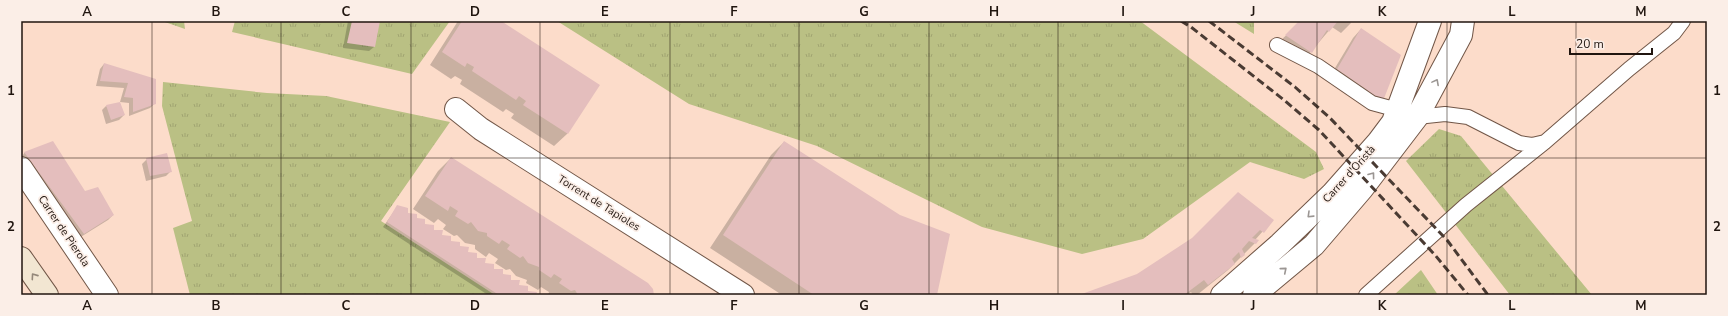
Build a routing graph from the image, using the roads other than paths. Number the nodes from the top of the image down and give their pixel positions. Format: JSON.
{"nodes":[{"id":1,"x":1457,"y":21,"type":"edge"},
{"id":2,"x":1463,"y":21,"type":"edge"},
{"id":3,"x":1683,"y":21,"type":"edge"},
{"id":4,"x":1427,"y":31,"type":"edge"},
{"id":5,"x":1277,"y":45,"type":"dead end"},
{"id":6,"x":456,"y":109,"type":"dead end"},
{"id":7,"x":1407,"y":113,"type":"junction"},
{"id":8,"x":1545,"y":142,"type":"junction"},
{"id":9,"x":21,"y":168,"type":"edge"},
{"id":10,"x":21,"y":258,"type":"edge"},
{"id":11,"x":47,"y":295,"type":"edge"},
{"id":12,"x":107,"y":295,"type":"edge"},
{"id":13,"x":743,"y":295,"type":"edge"},
{"id":14,"x":1222,"y":295,"type":"edge"},
{"id":15,"x":1254,"y":295,"type":"edge"},
{"id":16,"x":1366,"y":295,"type":"edge"}],
"edges":[{"from":1,"to":4,"type":"street"},
{"from":7,"to":2,"type":"street","one_way":true},
{"from":3,"to":8,"type":"lane"},
{"from":4,"to":7,"type":"street","name":"Carrer d'Oristà"},
{"from":5,"to":7,"type":"lane"},
{"from":6,"to":13,"type":"street","name":"Torrent de Tapioles"},
{"from":7,"to":8,"type":"lane"},
{"from":7,"to":14,"type":"street","name":"Carrer d'Oristà","one_way":true},
{"from":15,"to":7,"type":"street","name":"Carrer d'Oristà","one_way":true},
{"from":8,"to":16,"type":"lane"},
{"from":9,"to":12,"type":"street","name":"Carrer de Pierola"},
{"from":11,"to":10,"type":"street","one_way":true}]}
